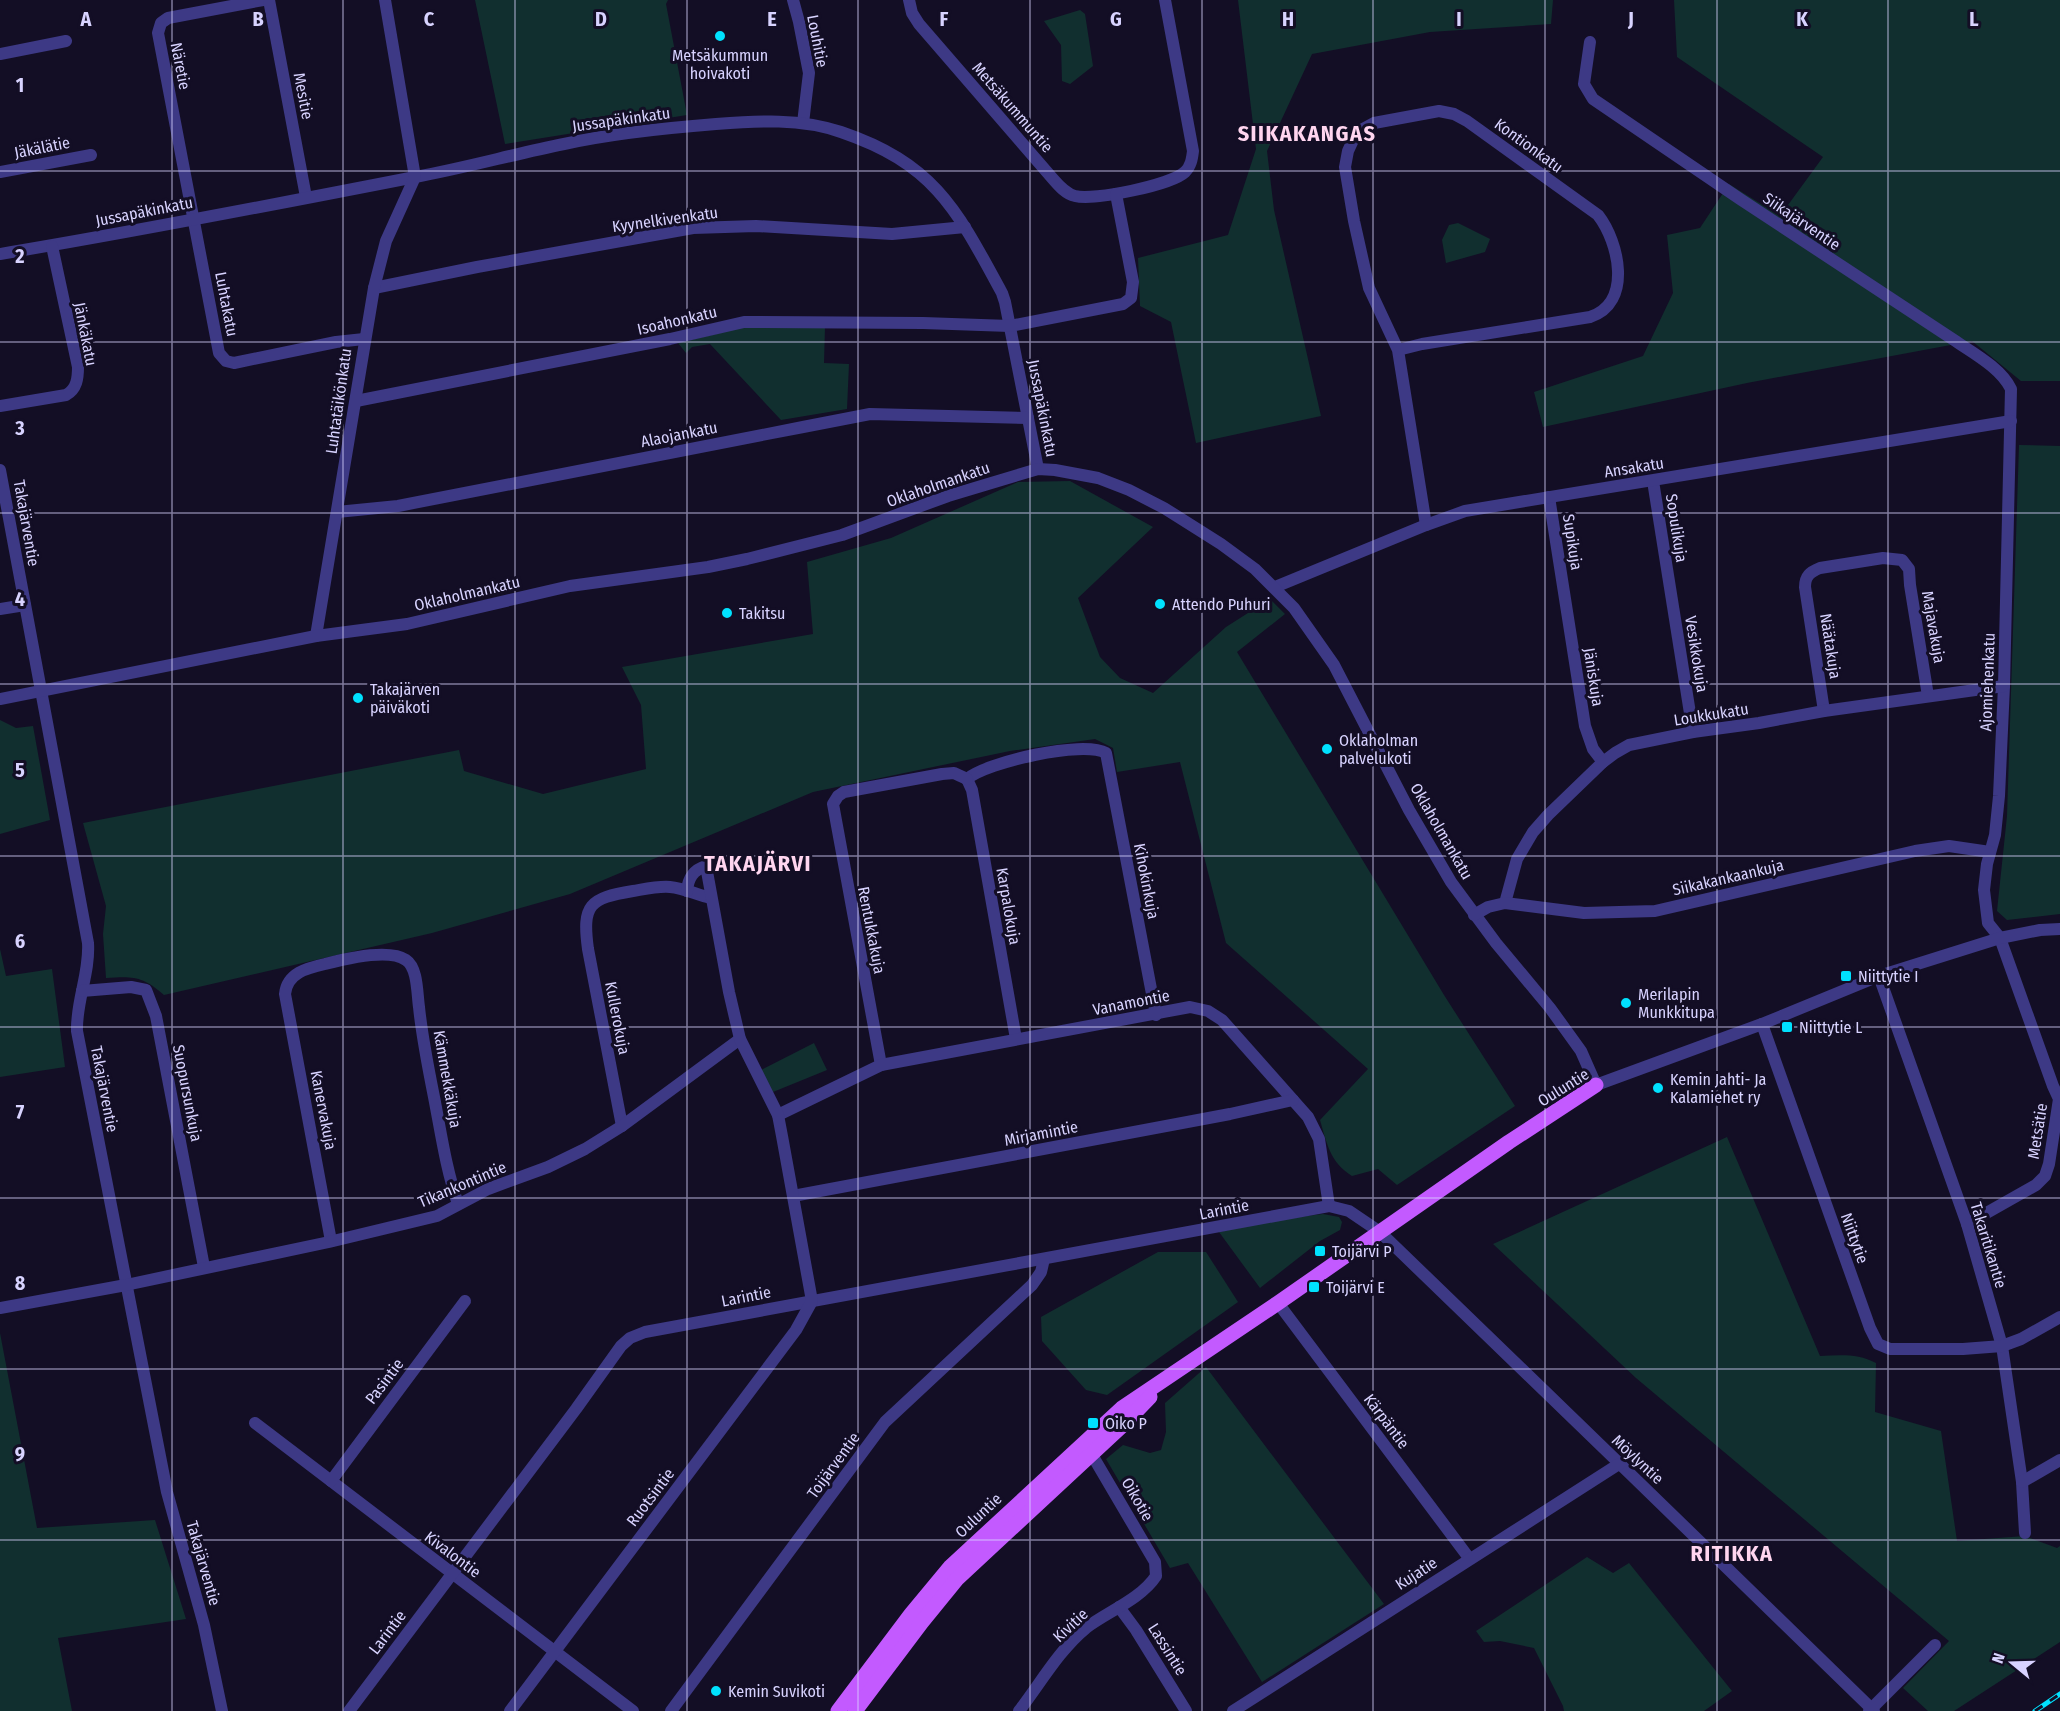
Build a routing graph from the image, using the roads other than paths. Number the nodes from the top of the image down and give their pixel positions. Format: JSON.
{"nodes":[{"id":1,"x":263,"y":0,"type":"edge"},
{"id":2,"x":269,"y":0,"type":"edge"},
{"id":3,"x":385,"y":0,"type":"edge"},
{"id":4,"x":793,"y":0,"type":"edge"},
{"id":5,"x":909,"y":0,"type":"edge"},
{"id":6,"x":1165,"y":0,"type":"edge"},
{"id":7,"x":66,"y":41,"type":"dead end"},
{"id":8,"x":1590,"y":42,"type":"dead end"},
{"id":9,"x":0,"y":54,"type":"edge"},
{"id":10,"x":803,"y":123,"type":"junction"},
{"id":11,"x":91,"y":154,"type":"dead end"},
{"id":12,"x":0,"y":172,"type":"edge"},
{"id":13,"x":415,"y":177,"type":"junction"},
{"id":14,"x":1116,"y":194,"type":"junction"},
{"id":15,"x":306,"y":197,"type":"junction"},
{"id":16,"x":193,"y":219,"type":"junction"},
{"id":17,"x":965,"y":227,"type":"junction"},
{"id":18,"x":52,"y":246,"type":"junction"},
{"id":19,"x":0,"y":254,"type":"edge"},
{"id":20,"x":374,"y":288,"type":"junction"},
{"id":21,"x":1010,"y":326,"type":"junction"},
{"id":22,"x":364,"y":339,"type":"junction"},
{"id":23,"x":1398,"y":350,"type":"junction"},
{"id":24,"x":356,"y":401,"type":"junction"},
{"id":25,"x":0,"y":406,"type":"edge"},
{"id":26,"x":1028,"y":418,"type":"junction"},
{"id":27,"x":2011,"y":421,"type":"junction"},
{"id":28,"x":1038,"y":469,"type":"junction"},
{"id":29,"x":0,"y":470,"type":"edge"},
{"id":30,"x":1653,"y":481,"type":"junction"},
{"id":31,"x":1,"y":484,"type":"edge"},
{"id":32,"x":1549,"y":497,"type":"junction"},
{"id":33,"x":337,"y":512,"type":"junction"},
{"id":34,"x":1426,"y":525,"type":"junction"},
{"id":35,"x":1669,"y":581,"type":"joint"},
{"id":36,"x":1275,"y":587,"type":"junction"},
{"id":37,"x":1805,"y":587,"type":"joint"},
{"id":38,"x":1564,"y":592,"type":"joint"},
{"id":39,"x":25,"y":605,"type":"junction"},
{"id":40,"x":0,"y":609,"type":"edge"},
{"id":41,"x":316,"y":636,"type":"junction"},
{"id":42,"x":2004,"y":686,"type":"junction"},
{"id":43,"x":40,"y":691,"type":"junction"},
{"id":44,"x":1928,"y":696,"type":"junction"},
{"id":45,"x":0,"y":699,"type":"edge"},
{"id":46,"x":1824,"y":711,"type":"junction"},
{"id":47,"x":1693,"y":732,"type":"junction"},
{"id":48,"x":1603,"y":762,"type":"junction"},
{"id":49,"x":968,"y":779,"type":"junction"},
{"id":50,"x":1990,"y":852,"type":"junction"},
{"id":51,"x":687,"y":891,"type":"junction"},
{"id":52,"x":711,"y":898,"type":"junction"},
{"id":53,"x":1505,"y":903,"type":"junction"},
{"id":54,"x":1474,"y":915,"type":"junction"},
{"id":55,"x":2060,"y":929,"type":"edge"},
{"id":56,"x":2000,"y":938,"type":"junction"},
{"id":57,"x":1879,"y":976,"type":"junction"},
{"id":58,"x":286,"y":985,"type":"joint"},
{"id":59,"x":82,"y":991,"type":"junction"},
{"id":60,"x":1156,"y":1015,"type":"junction"},
{"id":61,"x":1762,"y":1024,"type":"junction"},
{"id":62,"x":740,"y":1039,"type":"junction"},
{"id":63,"x":1016,"y":1039,"type":"junction"},
{"id":64,"x":881,"y":1065,"type":"junction"},
{"id":65,"x":1596,"y":1085,"type":"junction"},
{"id":66,"x":1293,"y":1100,"type":"junction"},
{"id":67,"x":2060,"y":1100,"type":"edge"},
{"id":68,"x":778,"y":1114,"type":"junction"},
{"id":69,"x":622,"y":1126,"type":"junction"},
{"id":70,"x":793,"y":1196,"type":"junction"},
{"id":71,"x":458,"y":1204,"type":"junction"},
{"id":72,"x":1329,"y":1206,"type":"junction"},
{"id":73,"x":1967,"y":1224,"type":"junction"},
{"id":74,"x":1380,"y":1232,"type":"junction"},
{"id":75,"x":332,"y":1241,"type":"junction"},
{"id":76,"x":1044,"y":1260,"type":"junction"},
{"id":77,"x":204,"y":1267,"type":"junction"},
{"id":78,"x":126,"y":1284,"type":"junction"},
{"id":79,"x":812,"y":1300,"type":"junction"},
{"id":80,"x":465,"y":1301,"type":"dead end"},
{"id":81,"x":1278,"y":1303,"type":"junction"},
{"id":82,"x":0,"y":1308,"type":"edge"},
{"id":83,"x":2060,"y":1317,"type":"edge"},
{"id":84,"x":2002,"y":1346,"type":"junction"},
{"id":85,"x":255,"y":1422,"type":"dead end"},
{"id":86,"x":1088,"y":1448,"type":"junction"},
{"id":87,"x":2060,"y":1460,"type":"edge"},
{"id":88,"x":1619,"y":1464,"type":"junction"},
{"id":89,"x":331,"y":1480,"type":"junction"},
{"id":90,"x":2022,"y":1482,"type":"junction"},
{"id":91,"x":2025,"y":1533,"type":"dead end"},
{"id":92,"x":1469,"y":1558,"type":"junction"},
{"id":93,"x":451,"y":1574,"type":"junction"},
{"id":94,"x":1156,"y":1576,"type":"joint"},
{"id":95,"x":1119,"y":1607,"type":"junction"},
{"id":96,"x":1935,"y":1645,"type":"dead end"},
{"id":97,"x":555,"y":1652,"type":"junction"},
{"id":98,"x":1871,"y":1710,"type":"edge"},
{"id":99,"x":222,"y":1711,"type":"edge"},
{"id":100,"x":349,"y":1711,"type":"edge"},
{"id":101,"x":510,"y":1711,"type":"edge"},
{"id":102,"x":633,"y":1711,"type":"edge"},
{"id":103,"x":671,"y":1711,"type":"edge"},
{"id":104,"x":838,"y":1711,"type":"edge"},
{"id":105,"x":855,"y":1711,"type":"edge"},
{"id":106,"x":1019,"y":1711,"type":"edge"},
{"id":107,"x":1186,"y":1711,"type":"edge"},
{"id":108,"x":1233,"y":1711,"type":"edge"}],
"edges":[{"from":1,"to":16,"type":"street","name":"Näretie"},
{"from":2,"to":15,"type":"street","name":"Mesitie"},
{"from":3,"to":13,"type":"street"},
{"from":4,"to":10,"type":"street","name":"Louhitie"},
{"from":5,"to":14,"type":"street","name":"Metsäkummuntie"},
{"from":6,"to":14,"type":"street","name":"Metsäkummuntie"},
{"from":7,"to":9,"type":"street"},
{"from":8,"to":27,"type":"street","name":"Siikajärventie"},
{"from":10,"to":13,"type":"street","name":"Jussapäkinkatu"},
{"from":10,"to":17,"type":"street","name":"Jussapäkinkatu"},
{"from":11,"to":12,"type":"street","name":"Jäkälätie"},
{"from":13,"to":15,"type":"street","name":"Jussapäkinkatu"},
{"from":13,"to":20,"type":"street","name":"Luhtatäikönkatu"},
{"from":14,"to":21,"type":"street"},
{"from":15,"to":16,"type":"street","name":"Jussapäkinkatu"},
{"from":16,"to":18,"type":"street","name":"Jussapäkinkatu"},
{"from":16,"to":22,"type":"street","name":"Luhtakatu"},
{"from":17,"to":20,"type":"street","name":"Kyynelkivenkatu"},
{"from":17,"to":21,"type":"street","name":"Jussapäkinkatu"},
{"from":18,"to":19,"type":"street","name":"Jussapäkinkatu"},
{"from":18,"to":25,"type":"street","name":"Jänkäkatu"},
{"from":20,"to":22,"type":"street","name":"Luhtatäikönkatu"},
{"from":21,"to":24,"type":"street","name":"Isoahonkatu"},
{"from":21,"to":26,"type":"street","name":"Jussapäkinkatu"},
{"from":22,"to":24,"type":"street","name":"Luhtatäikönkatu"},
{"from":23,"to":23,"type":"street","name":"Kontionkatu"},
{"from":23,"to":34,"type":"street","name":"Kontionkatu"},
{"from":24,"to":33,"type":"street","name":"Luhtatäikönkatu"},
{"from":26,"to":28,"type":"street","name":"Jussapäkinkatu"},
{"from":26,"to":33,"type":"street","name":"Alaojankatu"},
{"from":27,"to":30,"type":"street","name":"Ansakatu"},
{"from":27,"to":42,"type":"street","name":"Ajomiehenkatu"},
{"from":28,"to":36,"type":"street","name":"Oklaholmankatu"},
{"from":28,"to":41,"type":"street","name":"Oklaholmankatu"},
{"from":29,"to":31,"type":"street","name":"Takajärventie"},
{"from":30,"to":32,"type":"street","name":"Ansakatu"},
{"from":30,"to":35,"type":"street","name":"Sopulikuja"},
{"from":31,"to":39,"type":"street","name":"Takajärventie"},
{"from":32,"to":34,"type":"street","name":"Ansakatu"},
{"from":32,"to":38,"type":"street","name":"Supikuja"},
{"from":33,"to":41,"type":"street","name":"Luhtatäikönkatu"},
{"from":34,"to":36,"type":"street","name":"Ansakatu"},
{"from":35,"to":47,"type":"street","name":"Vesikkokuja"},
{"from":36,"to":54,"type":"street","name":"Oklaholmankatu"},
{"from":37,"to":44,"type":"street","name":"Majavakuja"},
{"from":37,"to":46,"type":"street","name":"Näätakuja"},
{"from":38,"to":48,"type":"street","name":"Jäniskuja"},
{"from":39,"to":40,"type":"street"},
{"from":39,"to":43,"type":"street","name":"Takajärventie"},
{"from":41,"to":43,"type":"street","name":"Oklaholmankatu"},
{"from":42,"to":44,"type":"street","name":"Loukkukatu"},
{"from":42,"to":50,"type":"street","name":"Ajomiehenkatu"},
{"from":43,"to":45,"type":"street","name":"Oklaholmankatu"},
{"from":43,"to":59,"type":"street","name":"Takajärventie"},
{"from":44,"to":46,"type":"street","name":"Loukkukatu"},
{"from":46,"to":47,"type":"street","name":"Loukkukatu"},
{"from":47,"to":48,"type":"street","name":"Loukkukatu"},
{"from":48,"to":53,"type":"street","name":"Loukkukatu"},
{"from":49,"to":60,"type":"street","name":"Kihokinkuja"},
{"from":49,"to":63,"type":"street","name":"Karpalokuja"},
{"from":49,"to":64,"type":"street","name":"Rentukkakuja"},
{"from":50,"to":53,"type":"street","name":"Siikakankaankuja"},
{"from":50,"to":56,"type":"street","name":"Ajomiehenkatu"},
{"from":51,"to":52,"type":"street"},
{"from":51,"to":52,"type":"street"},
{"from":51,"to":69,"type":"street","name":"Kullerokuja"},
{"from":52,"to":62,"type":"street"},
{"from":53,"to":54,"type":"street","name":"Siikakankaankuja"},
{"from":54,"to":65,"type":"street","name":"Oklaholmankatu"},
{"from":55,"to":56,"type":"street","name":"Ouluntie"},
{"from":56,"to":57,"type":"street","name":"Ouluntie"},
{"from":56,"to":67,"type":"street","name":"Metsätie"},
{"from":57,"to":61,"type":"street","name":"Ouluntie"},
{"from":57,"to":73,"type":"street","name":"Takaritikantie"},
{"from":58,"to":71,"type":"street","name":"Kämmekkäkuja"},
{"from":58,"to":75,"type":"street","name":"Kanervakuja"},
{"from":59,"to":77,"type":"street","name":"Suopursunkuja"},
{"from":59,"to":78,"type":"street","name":"Takajärventie"},
{"from":60,"to":63,"type":"street","name":"Vanamontie"},
{"from":60,"to":66,"type":"street","name":"Vanamontie"},
{"from":61,"to":65,"type":"street","name":"Ouluntie"},
{"from":61,"to":84,"type":"street","name":"Niittytie"},
{"from":62,"to":68,"type":"street"},
{"from":62,"to":69,"type":"street","name":"Tikankontintie"},
{"from":63,"to":64,"type":"street","name":"Vanamontie"},
{"from":64,"to":68,"type":"street","name":"Vanamontie"},
{"from":65,"to":74,"type":"main road","name":"Ouluntie"},
{"from":66,"to":70,"type":"street","name":"Mirjamintie"},
{"from":66,"to":72,"type":"street","name":"Vanamontie"},
{"from":67,"to":73,"type":"street","name":"Metsätie"},
{"from":68,"to":70,"type":"street"},
{"from":69,"to":71,"type":"street","name":"Tikankontintie"},
{"from":70,"to":79,"type":"street"},
{"from":71,"to":75,"type":"street","name":"Tikankontintie"},
{"from":72,"to":74,"type":"street"},
{"from":72,"to":76,"type":"street","name":"Larintie"},
{"from":73,"to":84,"type":"street","name":"Takaritikantie"},
{"from":74,"to":81,"type":"main road","name":"Ouluntie"},
{"from":74,"to":88,"type":"street","name":"Möylyntie"},
{"from":75,"to":77,"type":"street","name":"Tikankontintie"},
{"from":76,"to":79,"type":"street","name":"Larintie"},
{"from":76,"to":103,"type":"street","name":"Toijärventie"},
{"from":77,"to":78,"type":"street","name":"Tikankontintie"},
{"from":78,"to":82,"type":"street","name":"Tikankontintie"},
{"from":78,"to":99,"type":"street","name":"Takajärventie"},
{"from":79,"to":93,"type":"street","name":"Larintie"},
{"from":79,"to":97,"type":"street","name":"Ruotsintie"},
{"from":80,"to":89,"type":"street","name":"Pasintie"},
{"from":81,"to":86,"type":"main road","name":"Ouluntie"},
{"from":81,"to":92,"type":"street","name":"Kärpäntie"},
{"from":83,"to":84,"type":"street","name":"Niittytie"},
{"from":84,"to":90,"type":"street","name":"Takaritikantie"},
{"from":85,"to":89,"type":"street","name":"Kivalontie"},
{"from":86,"to":94,"type":"street","name":"Oikotie"},
{"from":86,"to":104,"type":"main road","name":"Ouluntie"},
{"from":86,"to":105,"type":"main road","name":"Ouluntie"},
{"from":87,"to":90,"type":"street"},
{"from":88,"to":92,"type":"street","name":"Kujatie"},
{"from":88,"to":98,"type":"street","name":"Möylyntie"},
{"from":89,"to":93,"type":"street","name":"Kivalontie"},
{"from":90,"to":91,"type":"street","name":"Takaritikantie"},
{"from":92,"to":108,"type":"street","name":"Kujatie"},
{"from":93,"to":97,"type":"street","name":"Kivalontie"},
{"from":93,"to":100,"type":"street","name":"Larintie"},
{"from":94,"to":95,"type":"street","name":"Kivitie"},
{"from":95,"to":106,"type":"street","name":"Kivitie"},
{"from":95,"to":107,"type":"street","name":"Lassintie"},
{"from":96,"to":98,"type":"street"},
{"from":97,"to":101,"type":"street","name":"Ruotsintie"},
{"from":97,"to":102,"type":"street","name":"Kivalontie"}]}
